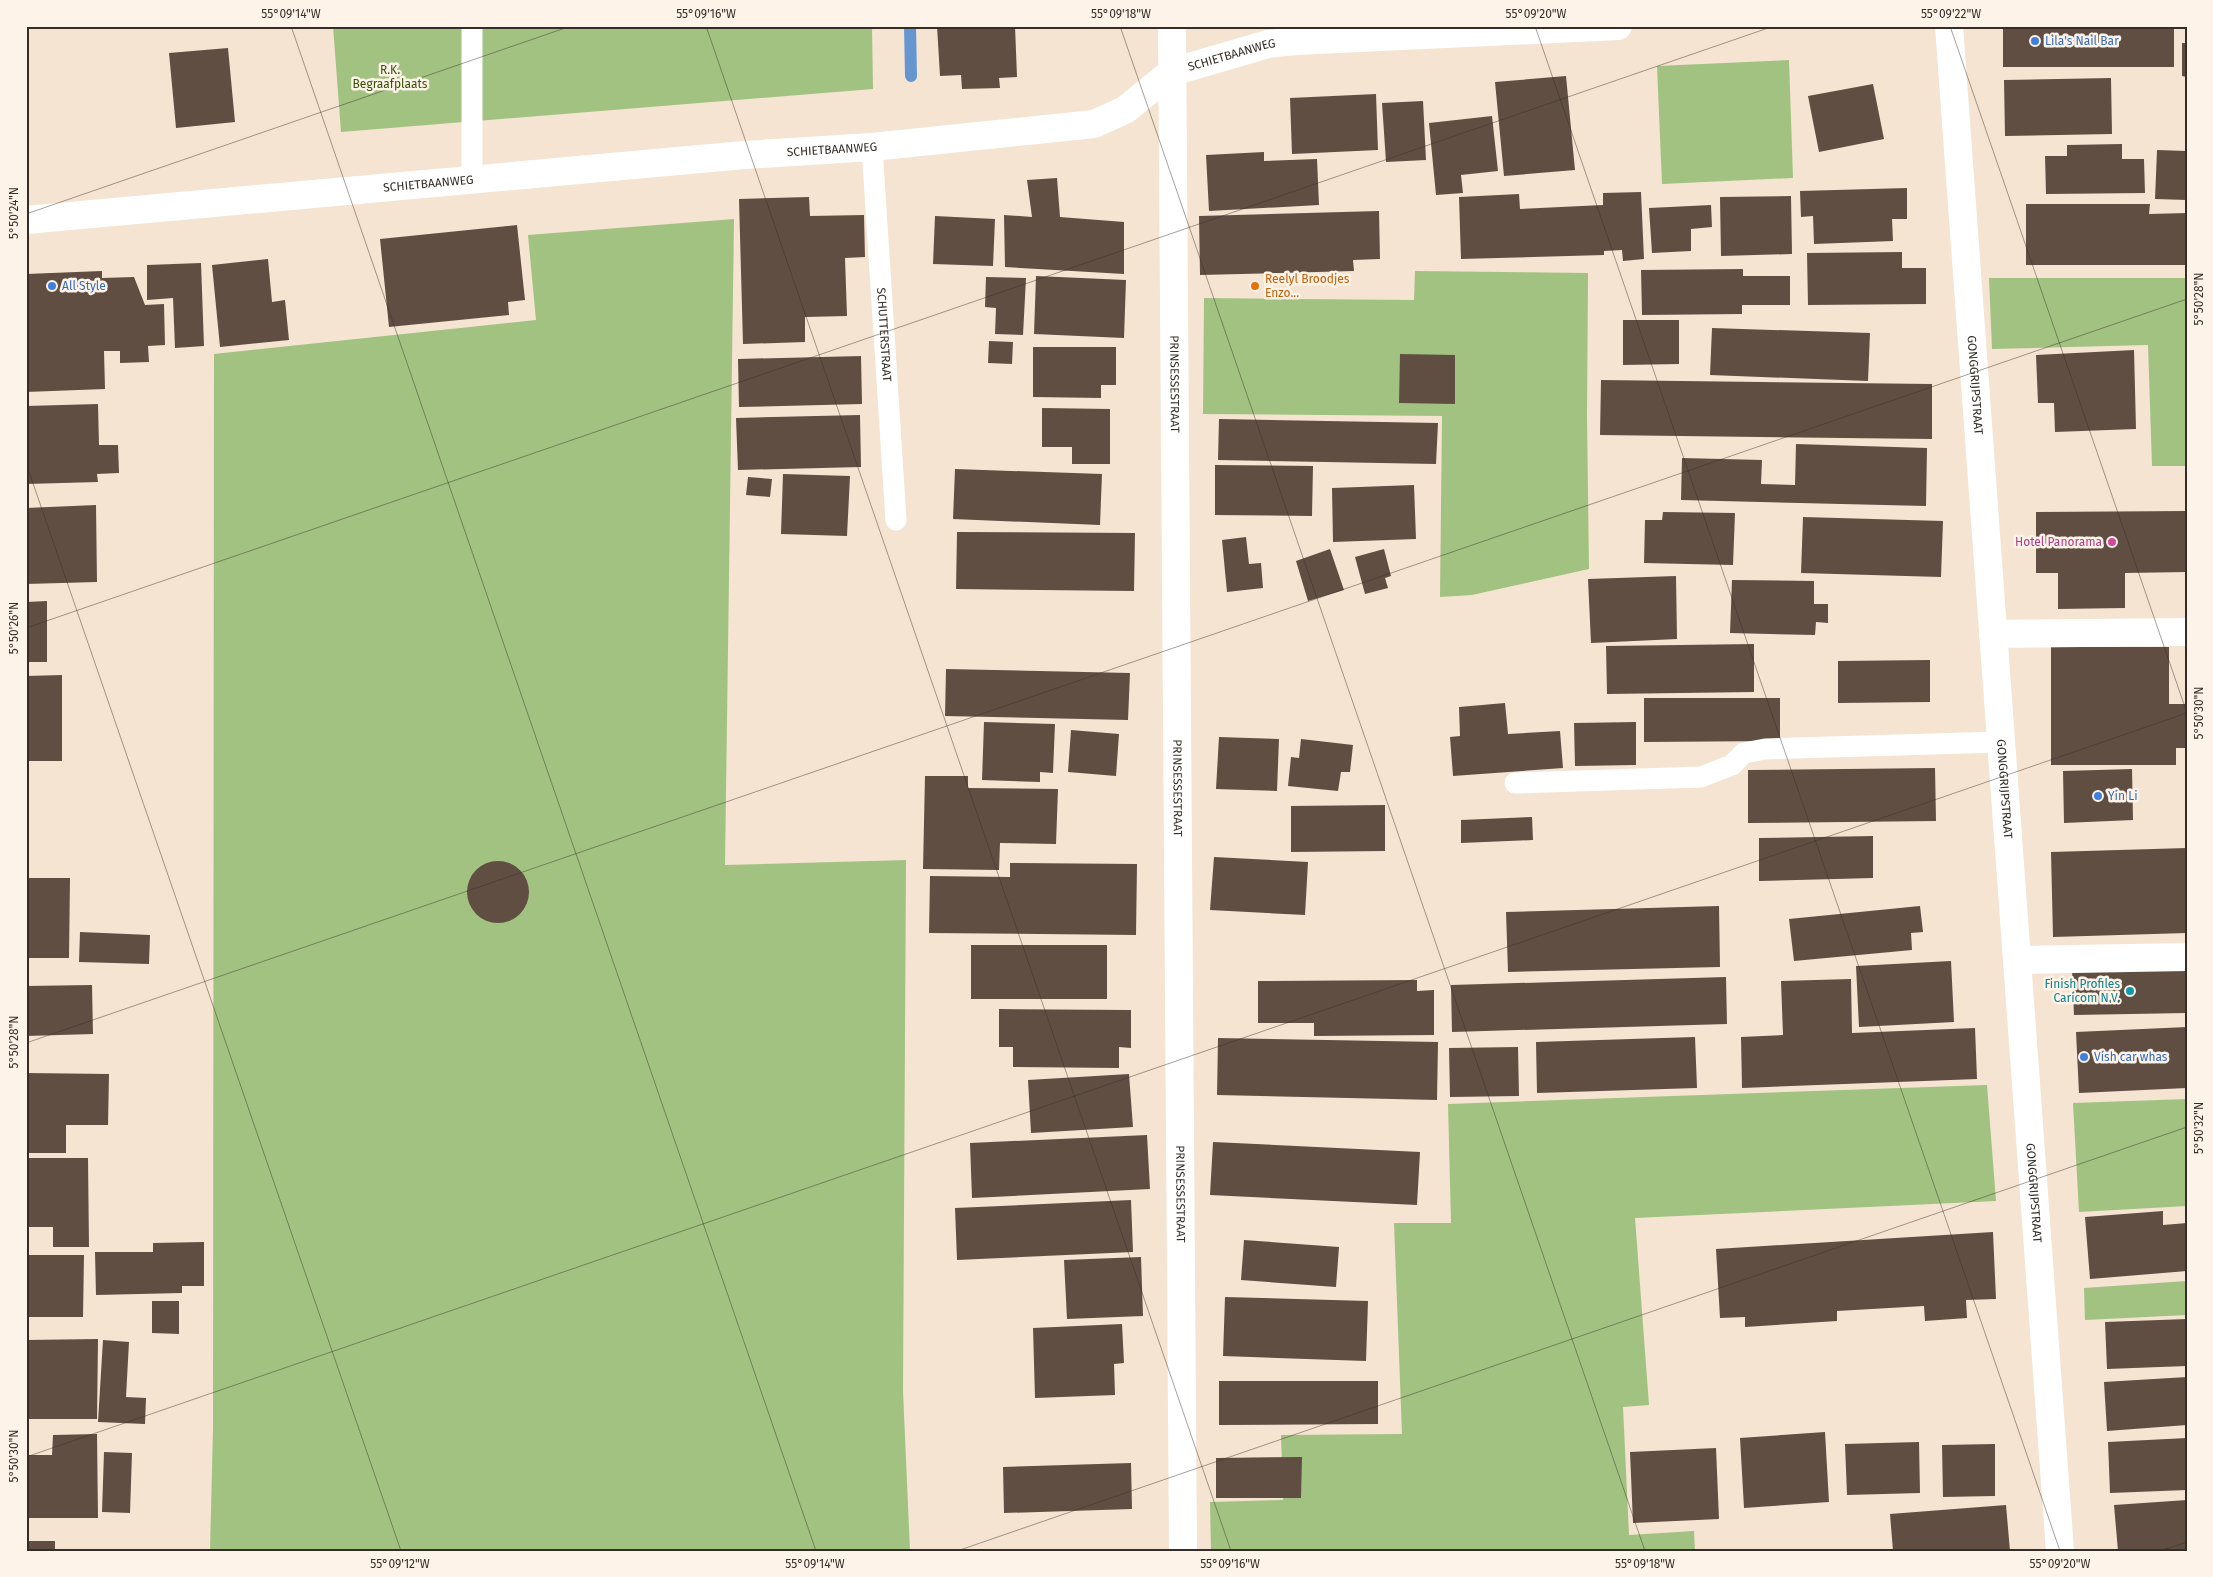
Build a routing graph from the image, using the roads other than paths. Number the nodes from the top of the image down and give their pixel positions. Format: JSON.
{"nodes":[{"id":1,"x":472,"y":26,"type":"edge"},
{"id":2,"x":1172,"y":26,"type":"edge"},
{"id":3,"x":1618,"y":26,"type":"edge"},
{"id":4,"x":1950,"y":26,"type":"edge"},
{"id":5,"x":1172,"y":72,"type":"junction"},
{"id":6,"x":872,"y":147,"type":"junction"},
{"id":7,"x":472,"y":180,"type":"junction"},
{"id":8,"x":26,"y":220,"type":"edge"},
{"id":9,"x":896,"y":520,"type":"dead end"},
{"id":10,"x":2187,"y":632,"type":"edge"},
{"id":11,"x":1993,"y":634,"type":"junction"},
{"id":12,"x":2001,"y":742,"type":"junction"},
{"id":13,"x":1515,"y":782,"type":"dead end"},
{"id":14,"x":2187,"y":957,"type":"edge"},
{"id":15,"x":2016,"y":960,"type":"junction"},
{"id":16,"x":1183,"y":1551,"type":"edge"},
{"id":17,"x":2060,"y":1551,"type":"edge"}],
"edges":[{"from":1,"to":7,"type":"lane"},
{"from":2,"to":5,"type":"street","name":"PRINSESSESTRAAT"},
{"from":3,"to":5,"type":"street","name":"SCHIETBAANWEG"},
{"from":4,"to":11,"type":"street","name":"GONGGRIJPSTRAAT"},
{"from":5,"to":6,"type":"street","name":"SCHIETBAANWEG"},
{"from":5,"to":16,"type":"street","name":"PRINSESSESTRAAT"},
{"from":6,"to":7,"type":"street","name":"SCHIETBAANWEG"},
{"from":6,"to":9,"type":"lane","name":"SCHUTTERSTRAAT"},
{"from":7,"to":8,"type":"street","name":"SCHIETBAANWEG"},
{"from":10,"to":11,"type":"street"},
{"from":11,"to":12,"type":"street","name":"GONGGRIJPSTRAAT"},
{"from":12,"to":13,"type":"lane"},
{"from":12,"to":15,"type":"street","name":"GONGGRIJPSTRAAT"},
{"from":14,"to":15,"type":"street"},
{"from":15,"to":17,"type":"street","name":"GONGGRIJPSTRAAT"}]}
